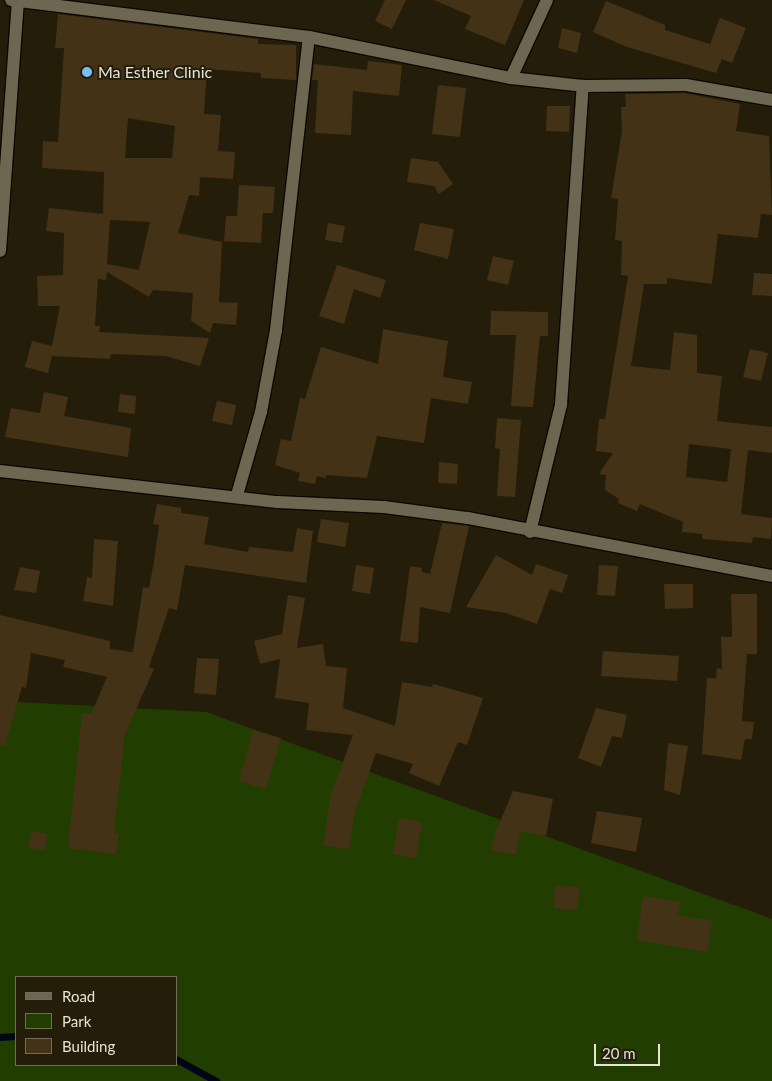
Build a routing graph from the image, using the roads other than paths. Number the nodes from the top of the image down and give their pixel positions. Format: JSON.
{"nodes":[{"id":1,"x":546,"y":0,"type":"edge"},
{"id":2,"x":14,"y":1,"type":"edge"},
{"id":3,"x":309,"y":37,"type":"junction"},
{"id":4,"x":511,"y":78,"type":"junction"},
{"id":5,"x":583,"y":86,"type":"junction"},
{"id":6,"x":772,"y":100,"type":"edge"},
{"id":7,"x":0,"y":251,"type":"edge"},
{"id":8,"x":0,"y":471,"type":"edge"},
{"id":9,"x":238,"y":495,"type":"junction"},
{"id":10,"x":530,"y":532,"type":"junction"},
{"id":11,"x":772,"y":576,"type":"edge"}],
"edges":[{"from":1,"to":4,"type":"street"},
{"from":2,"to":3,"type":"street"},
{"from":2,"to":7,"type":"street"},
{"from":3,"to":4,"type":"street"},
{"from":3,"to":9,"type":"street"},
{"from":4,"to":5,"type":"street"},
{"from":5,"to":6,"type":"street"},
{"from":5,"to":10,"type":"street"},
{"from":8,"to":9,"type":"street"},
{"from":9,"to":10,"type":"street"},
{"from":10,"to":11,"type":"street"}]}
